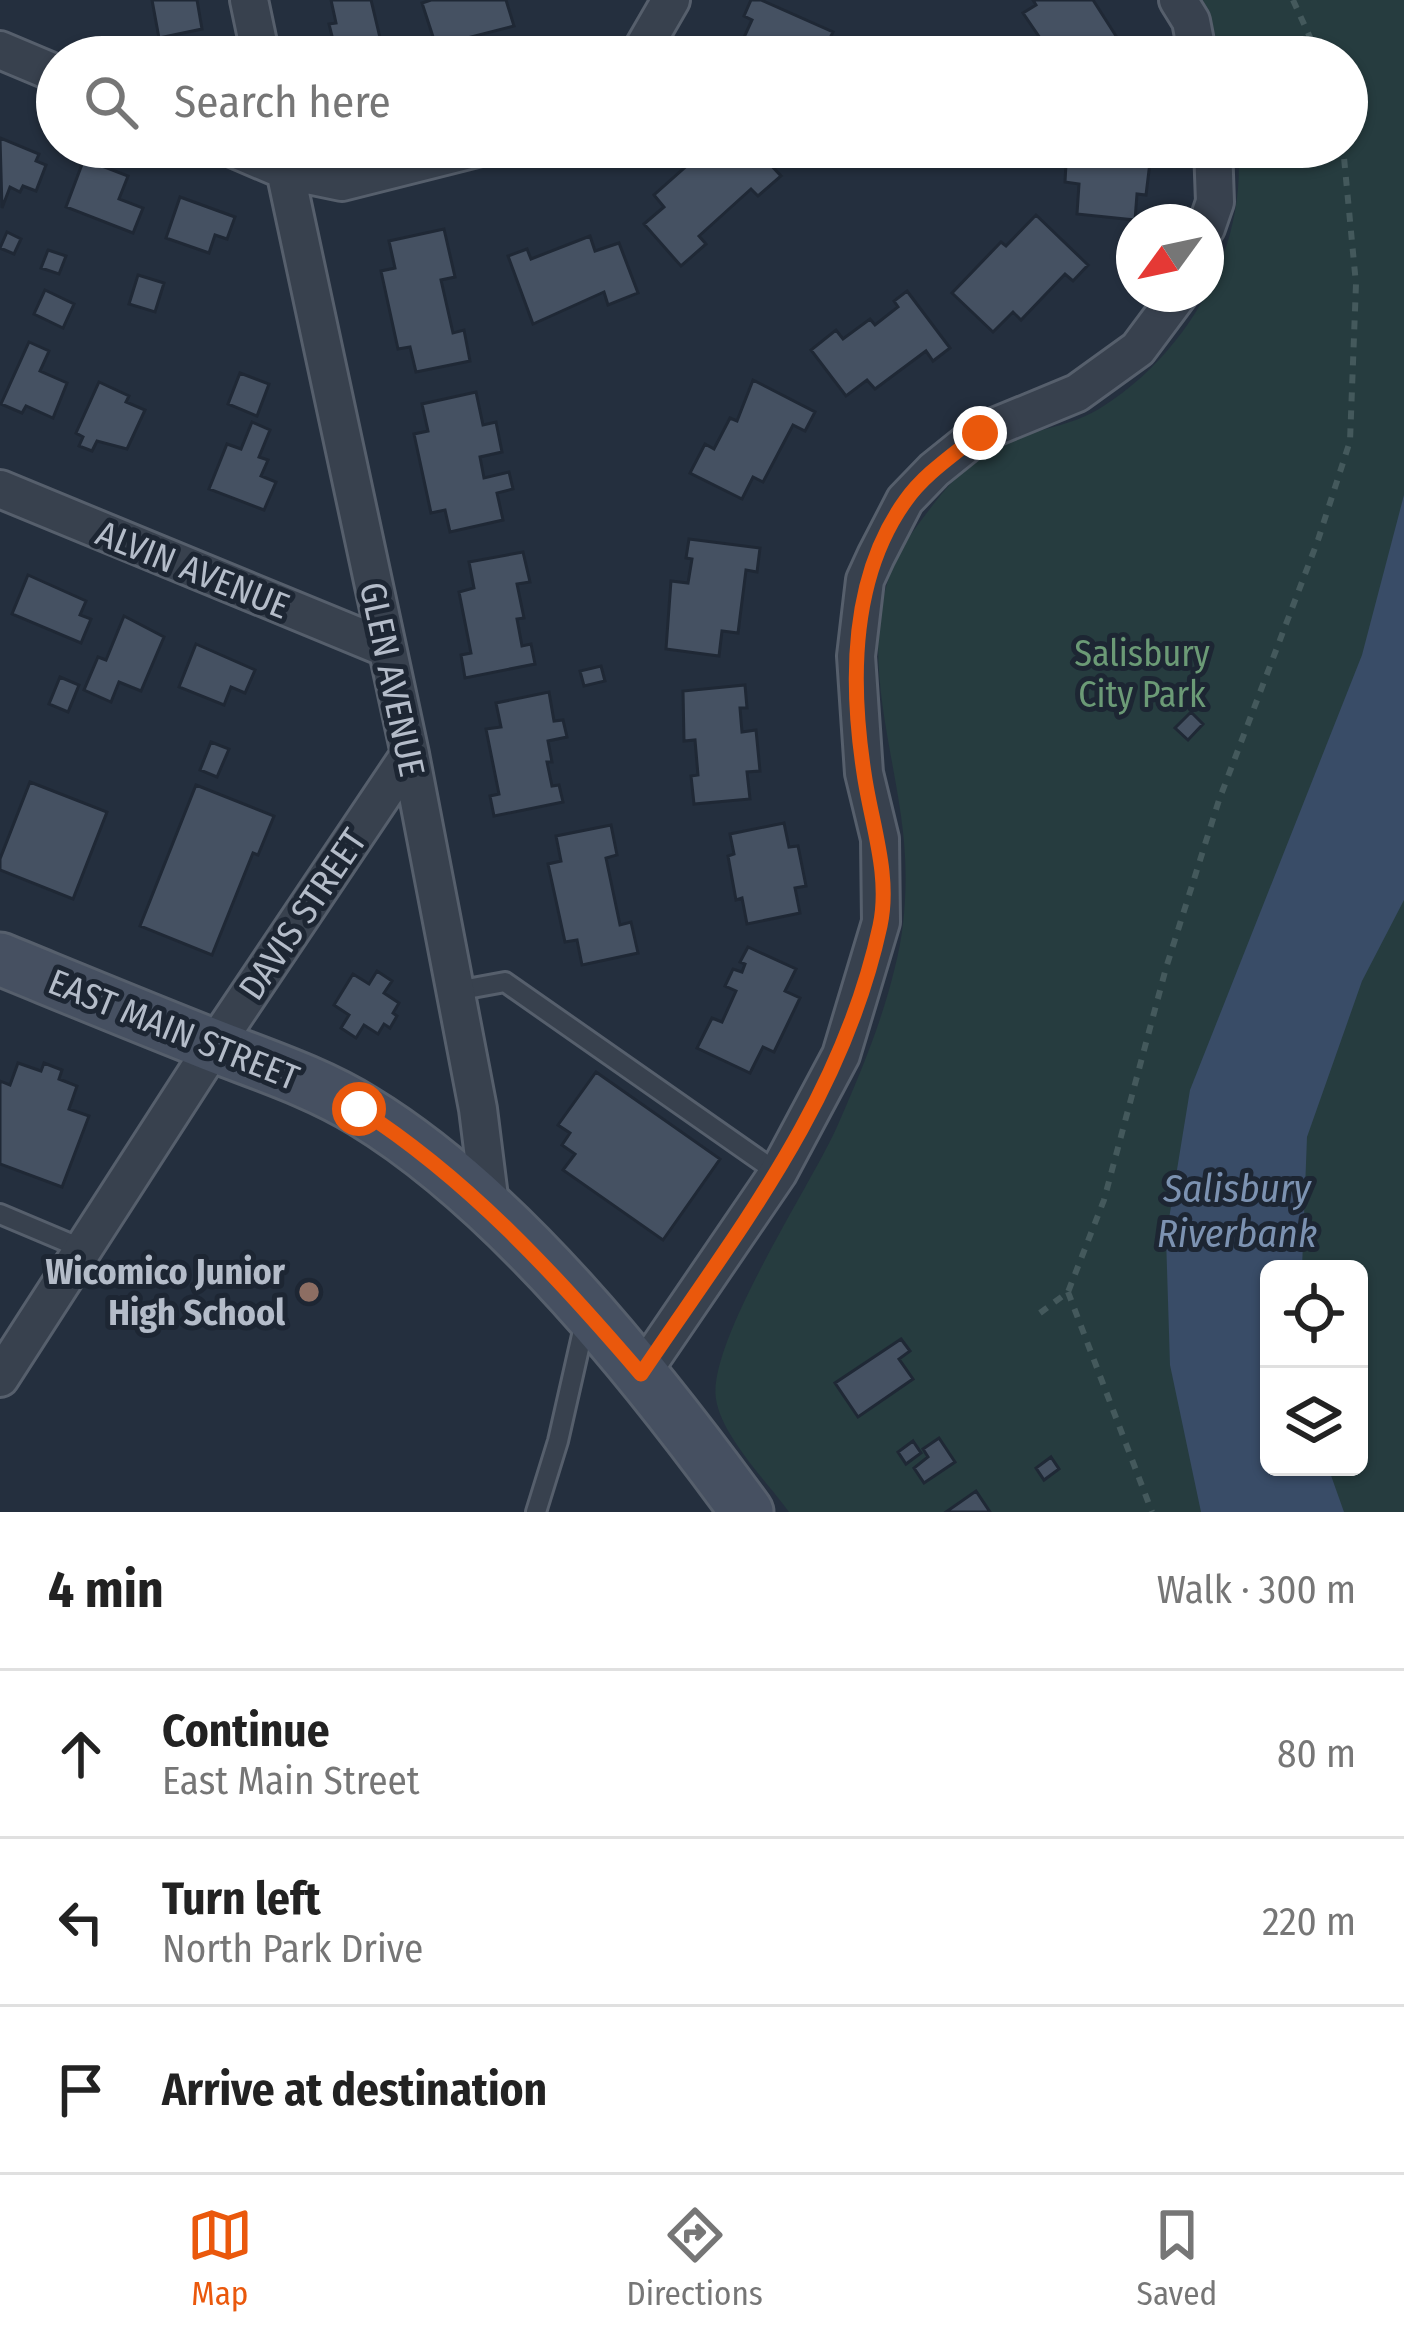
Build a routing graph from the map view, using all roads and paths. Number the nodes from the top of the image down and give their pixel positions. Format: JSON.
{"nodes":[{"id":1,"x":249,"y":0,"type":"edge"},
{"id":2,"x":671,"y":0,"type":"edge"},
{"id":3,"x":1178,"y":0,"type":"edge"},
{"id":4,"x":1293,"y":0,"type":"edge"},
{"id":5,"x":257,"y":36,"type":"edge"},
{"id":6,"x":650,"y":36,"type":"edge"},
{"id":7,"x":1194,"y":36,"type":"edge"},
{"id":8,"x":1309,"y":36,"type":"edge"},
{"id":9,"x":0,"y":50,"type":"edge"},
{"id":10,"x":36,"y":65,"type":"edge"},
{"id":11,"x":284,"y":168,"type":"edge"},
{"id":12,"x":305,"y":168,"type":"edge"},
{"id":13,"x":398,"y":168,"type":"edge"},
{"id":14,"x":1214,"y":168,"type":"edge"},
{"id":15,"x":1345,"y":168,"type":"edge"},
{"id":16,"x":1214,"y":204,"type":"edge"},
{"id":17,"x":1165,"y":312,"type":"edge"},
{"id":18,"x":0,"y":489,"type":"edge"},
{"id":19,"x":386,"y":648,"type":"junction"},
{"id":20,"x":410,"y":754,"type":"junction"},
{"id":21,"x":0,"y":959,"type":"edge"},
{"id":22,"x":455,"y":992,"type":"junction"},
{"id":23,"x":214,"y":1046,"type":"junction"},
{"id":24,"x":778,"y":1173,"type":"junction"},
{"id":25,"x":491,"y":1213,"type":"junction"},
{"id":26,"x":0,"y":1214,"type":"edge"},
{"id":27,"x":83,"y":1249,"type":"junction"},
{"id":28,"x":1068,"y":1292,"type":"junction"},
{"id":29,"x":588,"y":1312,"type":"junction"},
{"id":30,"x":1040,"y":1312,"type":"dead end"},
{"id":31,"x":641,"y":1374,"type":"junction"},
{"id":32,"x":0,"y":1378,"type":"edge"},
{"id":33,"x":536,"y":1512,"type":"edge"},
{"id":34,"x":747,"y":1512,"type":"edge"},
{"id":35,"x":1152,"y":1512,"type":"edge"}],
"edges":[{"from":1,"to":5,"type":"street"},
{"from":2,"to":6,"type":"street"},
{"from":3,"to":7,"type":"street"},
{"from":4,"to":8,"type":"path"},
{"from":9,"to":10,"type":"street"},
{"from":11,"to":19,"type":"street","name":"GLEN AVENUE"},
{"from":12,"to":13,"type":"street"},
{"from":14,"to":16,"type":"street"},
{"from":15,"to":28,"type":"path"},
{"from":17,"to":24,"type":"street"},
{"from":18,"to":19,"type":"street","name":"ALVIN AVENUE"},
{"from":19,"to":20,"type":"street","name":"GLEN AVENUE"},
{"from":20,"to":22,"type":"street","name":"GLEN AVENUE"},
{"from":20,"to":23,"type":"street","name":"DAVIS STREET"},
{"from":21,"to":23,"type":"main road","name":"EAST MAIN STREET"},
{"from":22,"to":24,"type":"lane"},
{"from":22,"to":25,"type":"street","name":"GLEN AVENUE"},
{"from":23,"to":25,"type":"main road","name":"EAST MAIN STREET"},
{"from":23,"to":27,"type":"street","name":"DAVIS STREET"},
{"from":24,"to":31,"type":"street"},
{"from":25,"to":29,"type":"main road","name":"EAST MAIN STREET"},
{"from":26,"to":27,"type":"lane"},
{"from":27,"to":32,"type":"street","name":"DAVIS STREET"},
{"from":28,"to":30,"type":"path"},
{"from":28,"to":35,"type":"path"},
{"from":29,"to":31,"type":"main road","name":"EAST MAIN STREET"},
{"from":29,"to":33,"type":"lane"},
{"from":31,"to":34,"type":"main road","name":"EAST MAIN STREET"}]}
